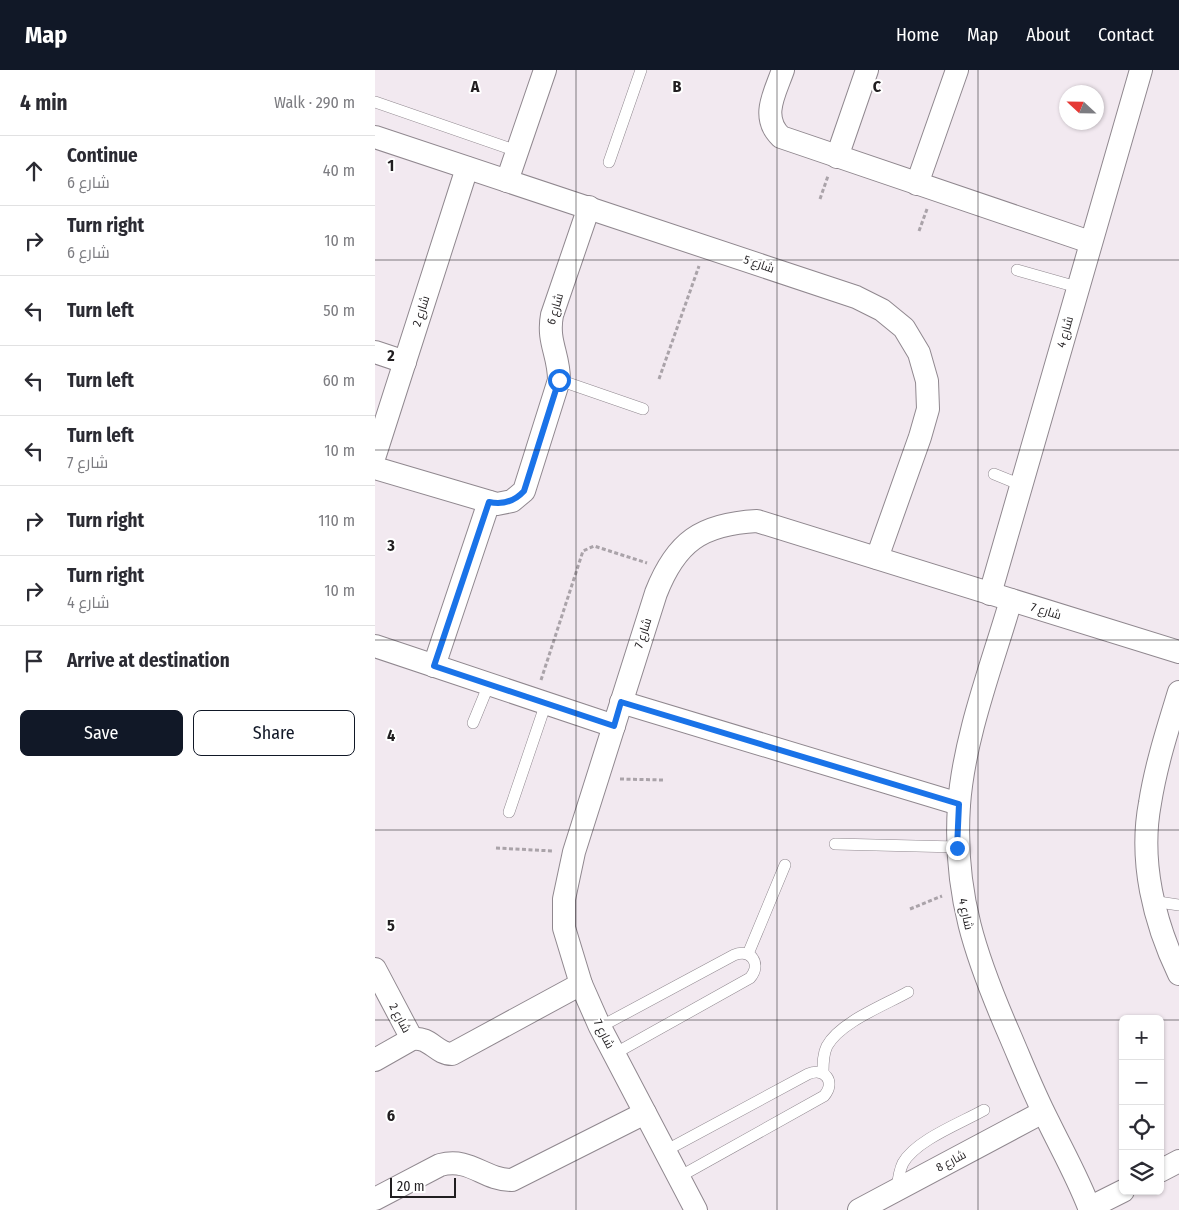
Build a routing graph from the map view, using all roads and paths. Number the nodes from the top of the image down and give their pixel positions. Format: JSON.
{"nodes":[{"id":1,"x":545,"y":70,"type":"edge"},
{"id":2,"x":641,"y":70,"type":"edge"},
{"id":3,"x":783,"y":70,"type":"edge"},
{"id":4,"x":867,"y":70,"type":"edge"},
{"id":5,"x":957,"y":70,"type":"edge"},
{"id":6,"x":1141,"y":70,"type":"edge"},
{"id":7,"x":375,"y":102,"type":"edge"},
{"id":8,"x":375,"y":137,"type":"edge"},
{"id":9,"x":517,"y":151,"type":"junction"},
{"id":10,"x":837,"y":157,"type":"junction"},
{"id":11,"x":609,"y":162,"type":"dead end"},
{"id":12,"x":467,"y":168,"type":"junction"},
{"id":13,"x":507,"y":181,"type":"junction"},
{"id":14,"x":917,"y":184,"type":"junction"},
{"id":15,"x":589,"y":207,"type":"junction"},
{"id":16,"x":1090,"y":242,"type":"junction"},
{"id":17,"x":706,"y":247,"type":"junction"},
{"id":18,"x":1017,"y":270,"type":"dead end"},
{"id":19,"x":1077,"y":288,"type":"junction"},
{"id":20,"x":375,"y":352,"type":"edge"},
{"id":21,"x":405,"y":362,"type":"junction"},
{"id":22,"x":659,"y":379,"type":"dead end"},
{"id":23,"x":559,"y":380,"type":"junction"},
{"id":24,"x":643,"y":409,"type":"dead end"},
{"id":25,"x":375,"y":455,"type":"edge"},
{"id":26,"x":375,"y":468,"type":"edge"},
{"id":27,"x":994,"y":474,"type":"dead end"},
{"id":28,"x":1021,"y":485,"type":"junction"},
{"id":29,"x":489,"y":502,"type":"junction"},
{"id":30,"x":877,"y":558,"type":"junction"},
{"id":31,"x":666,"y":569,"type":"junction"},
{"id":32,"x":1000,"y":597,"type":"junction"},
{"id":33,"x":375,"y":646,"type":"edge"},
{"id":34,"x":1179,"y":652,"type":"edge"},
{"id":35,"x":434,"y":666,"type":"junction"},
{"id":36,"x":489,"y":684,"type":"junction"},
{"id":37,"x":1179,"y":692,"type":"edge"},
{"id":38,"x":540,"y":702,"type":"junction"},
{"id":39,"x":621,"y":702,"type":"junction"},
{"id":40,"x":473,"y":723,"type":"dead end"},
{"id":41,"x":614,"y":726,"type":"junction"},
{"id":42,"x":597,"y":778,"type":"junction"},
{"id":43,"x":663,"y":780,"type":"dead end"},
{"id":44,"x":959,"y":804,"type":"junction"},
{"id":45,"x":509,"y":812,"type":"dead end"},
{"id":46,"x":835,"y":844,"type":"dead end"},
{"id":47,"x":496,"y":848,"type":"dead end"},
{"id":48,"x":957,"y":848,"type":"junction"},
{"id":49,"x":573,"y":852,"type":"junction"},
{"id":50,"x":785,"y":865,"type":"dead end"},
{"id":51,"x":961,"y":888,"type":"junction"},
{"id":52,"x":1152,"y":901,"type":"junction"},
{"id":53,"x":1179,"y":905,"type":"edge"},
{"id":54,"x":910,"y":910,"type":"dead end"},
{"id":55,"x":748,"y":954,"type":"junction"},
{"id":56,"x":375,"y":969,"type":"edge"},
{"id":57,"x":1179,"y":974,"type":"edge"},
{"id":58,"x":581,"y":984,"type":"junction"},
{"id":59,"x":908,"y":992,"type":"dead end"},
{"id":60,"x":600,"y":1027,"type":"junction"},
{"id":61,"x":412,"y":1039,"type":"junction"},
{"id":62,"x":614,"y":1054,"type":"junction"},
{"id":63,"x":375,"y":1060,"type":"edge"},
{"id":64,"x":823,"y":1072,"type":"junction"},
{"id":65,"x":984,"y":1110,"type":"dead end"},
{"id":66,"x":1043,"y":1112,"type":"junction"},
{"id":67,"x":645,"y":1113,"type":"junction"},
{"id":68,"x":665,"y":1151,"type":"junction"},
{"id":69,"x":1179,"y":1161,"type":"edge"},
{"id":70,"x":1164,"y":1169,"type":"edge"},
{"id":71,"x":679,"y":1177,"type":"junction"},
{"id":72,"x":897,"y":1189,"type":"junction"},
{"id":73,"x":1119,"y":1192,"type":"edge"},
{"id":74,"x":375,"y":1200,"type":"edge"},
{"id":75,"x":1090,"y":1209,"type":"edge"},
{"id":76,"x":697,"y":1210,"type":"edge"},
{"id":77,"x":859,"y":1210,"type":"edge"}],
"edges":[{"from":1,"to":9,"type":"street"},
{"from":2,"to":11,"type":"lane"},
{"from":3,"to":10,"type":"street"},
{"from":4,"to":10,"type":"street"},
{"from":5,"to":14,"type":"street"},
{"from":6,"to":16,"type":"street","name":"شارع 4"},
{"from":7,"to":9,"type":"lane"},
{"from":8,"to":12,"type":"street","name":"شارع 5"},
{"from":9,"to":13,"type":"street"},
{"from":10,"to":14,"type":"street"},
{"from":12,"to":13,"type":"street","name":"شارع 5"},
{"from":12,"to":21,"type":"street","name":"شارع 2"},
{"from":13,"to":15,"type":"street","name":"شارع 5"},
{"from":14,"to":16,"type":"street"},
{"from":15,"to":17,"type":"street","name":"شارع 5"},
{"from":15,"to":23,"type":"street","name":"شارع 6"},
{"from":16,"to":19,"type":"street","name":"شارع 4"},
{"from":17,"to":22,"type":"path"},
{"from":17,"to":30,"type":"street","name":"شارع 5"},
{"from":18,"to":19,"type":"lane"},
{"from":19,"to":28,"type":"street","name":"شارع 4"},
{"from":20,"to":21,"type":"street"},
{"from":21,"to":25,"type":"street","name":"شارع 2"},
{"from":23,"to":24,"type":"lane"},
{"from":23,"to":29,"type":"street","name":"شارع 6"},
{"from":26,"to":29,"type":"street","name":"شارع 6"},
{"from":27,"to":28,"type":"lane"},
{"from":28,"to":32,"type":"street","name":"شارع 4"},
{"from":29,"to":35,"type":"street"},
{"from":30,"to":31,"type":"street","name":"شارع 7"},
{"from":30,"to":32,"type":"street","name":"شارع 7"},
{"from":31,"to":38,"type":"path"},
{"from":31,"to":39,"type":"street","name":"شارع 7"},
{"from":32,"to":34,"type":"street","name":"شارع 7"},
{"from":32,"to":44,"type":"street","name":"شارع 4"},
{"from":33,"to":35,"type":"street"},
{"from":35,"to":36,"type":"street"},
{"from":36,"to":38,"type":"street"},
{"from":36,"to":40,"type":"lane"},
{"from":37,"to":52,"type":"street"},
{"from":38,"to":41,"type":"street"},
{"from":38,"to":45,"type":"lane"},
{"from":39,"to":41,"type":"street","name":"شارع 7"},
{"from":39,"to":44,"type":"street"},
{"from":41,"to":42,"type":"street","name":"شارع 7"},
{"from":42,"to":43,"type":"path"},
{"from":42,"to":49,"type":"street","name":"شارع 7"},
{"from":44,"to":48,"type":"street","name":"شارع 4"},
{"from":46,"to":48,"type":"lane"},
{"from":47,"to":49,"type":"path"},
{"from":48,"to":51,"type":"street","name":"شارع 4"},
{"from":49,"to":58,"type":"street","name":"شارع 7"},
{"from":50,"to":55,"type":"lane"},
{"from":51,"to":54,"type":"path"},
{"from":51,"to":66,"type":"street","name":"شارع 4"},
{"from":52,"to":53,"type":"lane"},
{"from":52,"to":57,"type":"street"},
{"from":55,"to":60,"type":"lane"},
{"from":55,"to":62,"type":"lane"},
{"from":56,"to":61,"type":"street","name":"شارع 2"},
{"from":58,"to":60,"type":"street","name":"شارع 7"},
{"from":58,"to":61,"type":"street"},
{"from":59,"to":64,"type":"lane"},
{"from":60,"to":62,"type":"street","name":"شارع 7"},
{"from":61,"to":63,"type":"street"},
{"from":62,"to":67,"type":"street","name":"شارع 7"},
{"from":64,"to":68,"type":"lane"},
{"from":64,"to":71,"type":"lane"},
{"from":65,"to":72,"type":"lane"},
{"from":66,"to":72,"type":"street","name":"شارع 8"},
{"from":66,"to":75,"type":"street","name":"شارع 4"},
{"from":67,"to":68,"type":"street","name":"شارع 7"},
{"from":67,"to":74,"type":"street"},
{"from":68,"to":71,"type":"street","name":"شارع 7"},
{"from":69,"to":70,"type":"street"},
{"from":71,"to":76,"type":"street","name":"شارع 7"},
{"from":72,"to":77,"type":"street","name":"شارع 8"},
{"from":73,"to":75,"type":"street"}]}
